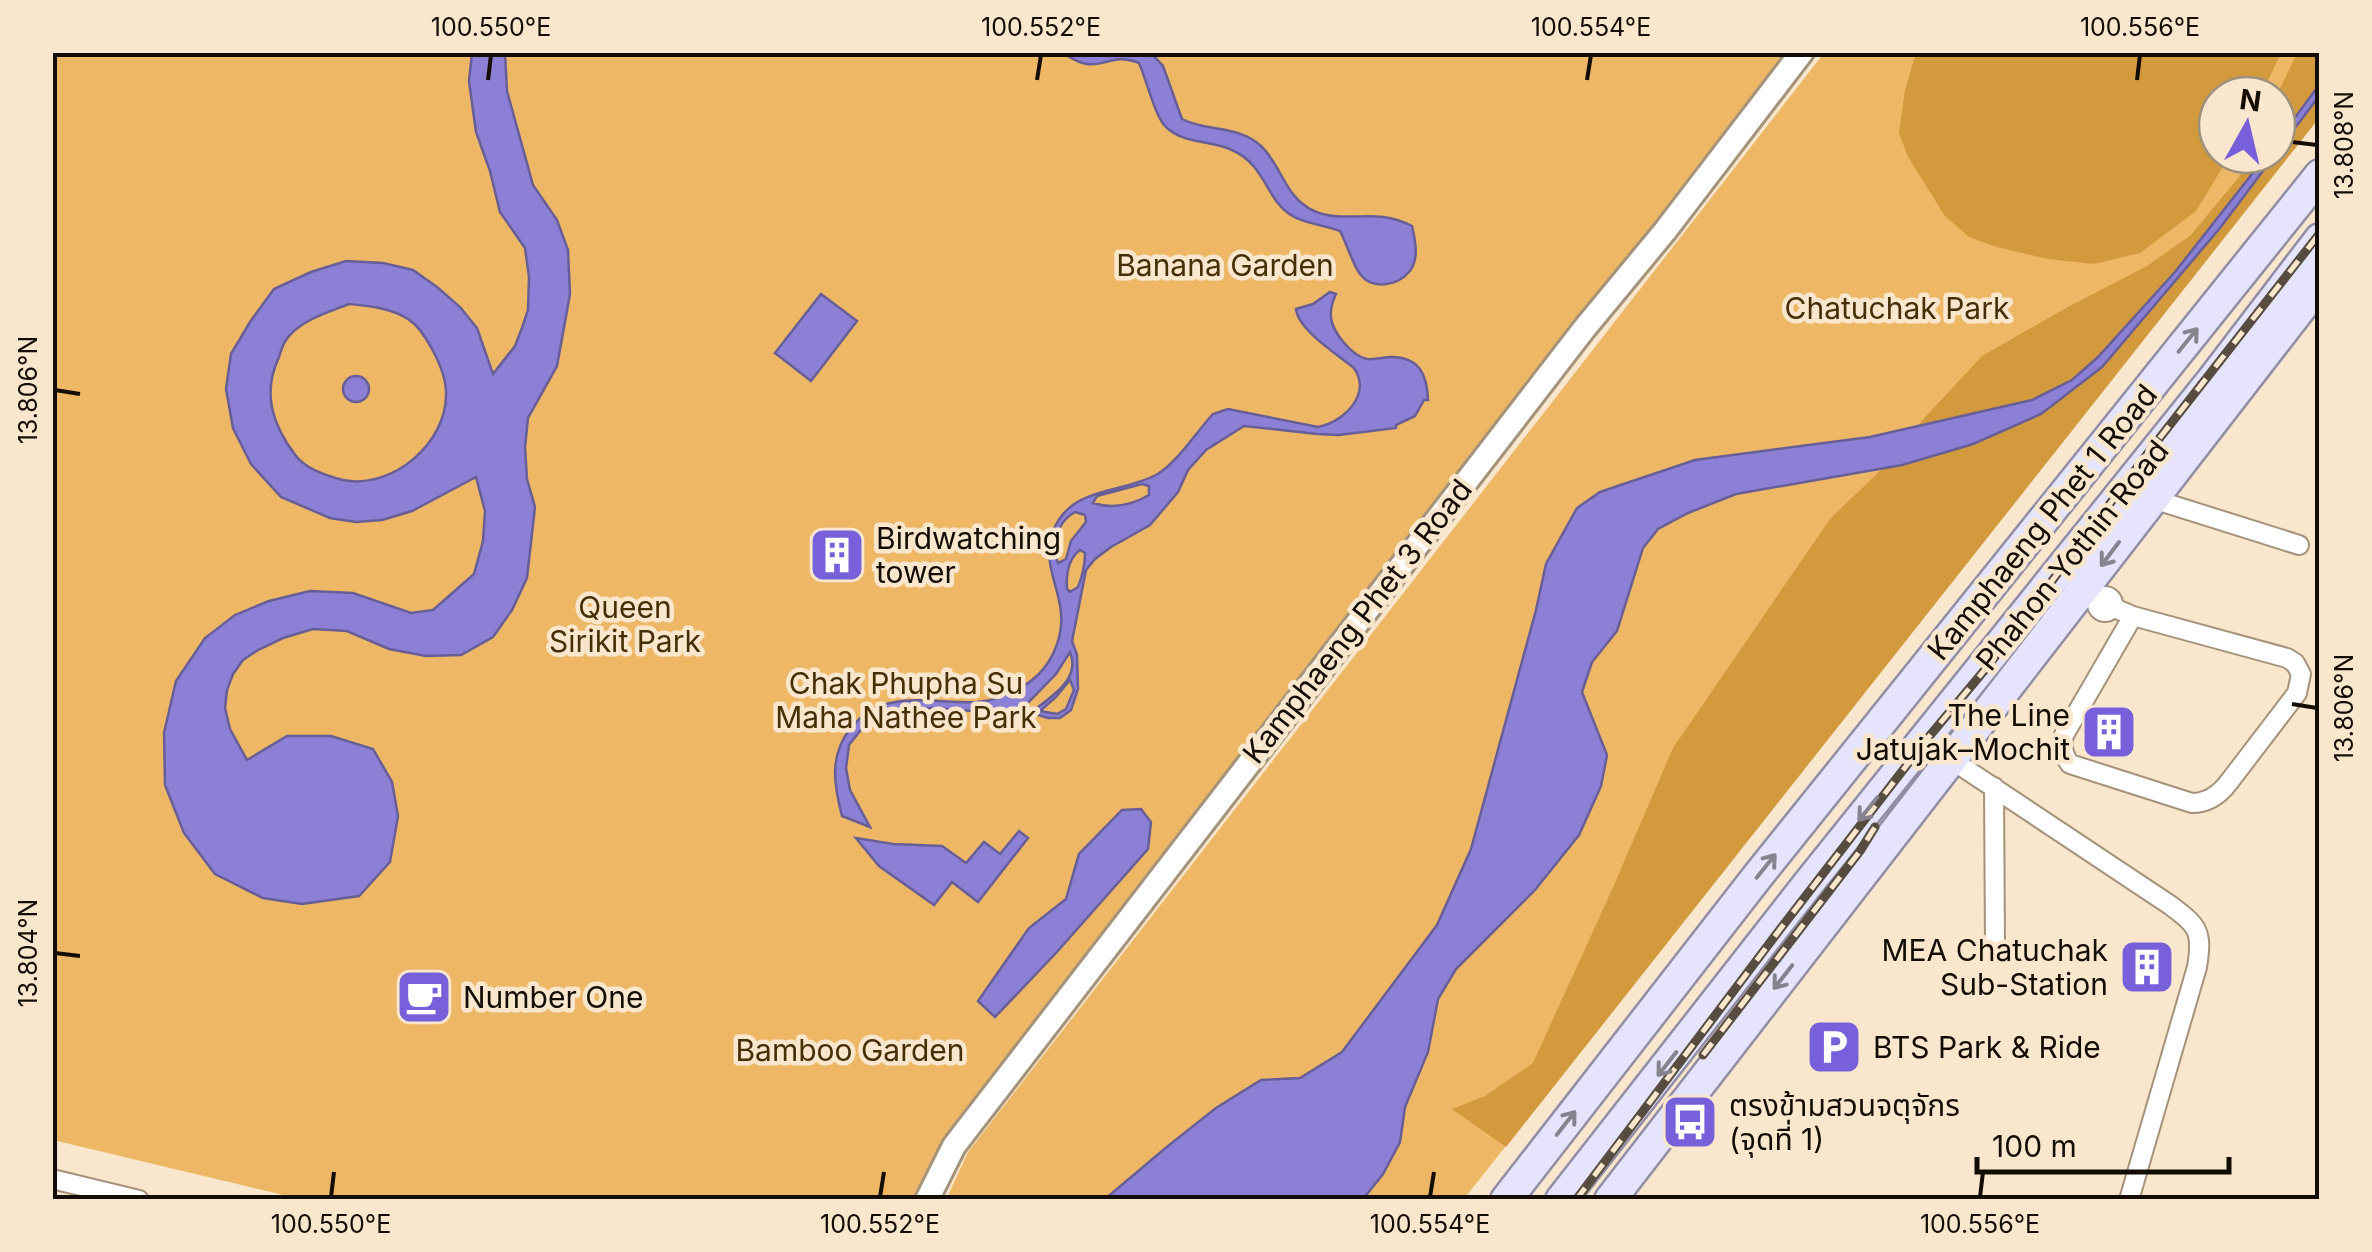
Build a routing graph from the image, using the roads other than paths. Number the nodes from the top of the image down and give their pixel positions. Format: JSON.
{"nodes":[{"id":1,"x":1802,"y":52,"type":"edge"},
{"id":2,"x":2320,"y":176,"type":"edge"},
{"id":3,"x":2320,"y":239,"type":"edge"},
{"id":4,"x":2320,"y":283,"type":"edge"},
{"id":5,"x":2263,"y":312,"type":"junction"},
{"id":6,"x":2242,"y":383,"type":"junction"},
{"id":7,"x":2153,"y":499,"type":"junction"},
{"id":8,"x":2299,"y":544,"type":"dead end"},
{"id":9,"x":2098,"y":599,"type":"junction"},
{"id":10,"x":2133,"y":616,"type":"junction"},
{"id":11,"x":1952,"y":760,"type":"junction"},
{"id":12,"x":1994,"y":788,"type":"junction"},
{"id":13,"x":1995,"y":946,"type":"dead end"},
{"id":14,"x":52,"y":1179,"type":"edge"},
{"id":15,"x":139,"y":1200,"type":"edge"},
{"id":16,"x":927,"y":1200,"type":"edge"},
{"id":17,"x":1506,"y":1200,"type":"edge"},
{"id":18,"x":1561,"y":1200,"type":"edge"},
{"id":19,"x":1610,"y":1200,"type":"edge"},
{"id":20,"x":2129,"y":1200,"type":"edge"}],
"edges":[{"from":1,"to":16,"type":"street","name":"Kamphaeng Phet 3 Road"},
{"from":17,"to":2,"type":"main road","name":"Kamphaeng Phet 1 Road","one_way":true},
{"from":3,"to":5,"type":"main road","name":"Phahon Yothin Road"},
{"from":4,"to":6,"type":"main road","name":"Phahon Yothin Road"},
{"from":5,"to":6,"type":"main road"},
{"from":5,"to":18,"type":"main road","name":"Phahon Yothin Road","one_way":true},
{"from":6,"to":7,"type":"main road","name":"Phahon Yothin Road"},
{"from":7,"to":8,"type":"street"},
{"from":7,"to":9,"type":"main road","name":"Phahon Yothin Road","one_way":true},
{"from":9,"to":10,"type":"street"},
{"from":9,"to":11,"type":"main road","name":"Phahon Yothin Road"},
{"from":10,"to":10,"type":"street"},
{"from":11,"to":12,"type":"street"},
{"from":11,"to":19,"type":"main road","name":"Phahon Yothin Road","one_way":true},
{"from":12,"to":13,"type":"street"},
{"from":12,"to":20,"type":"street"},
{"from":14,"to":15,"type":"street"}]}
